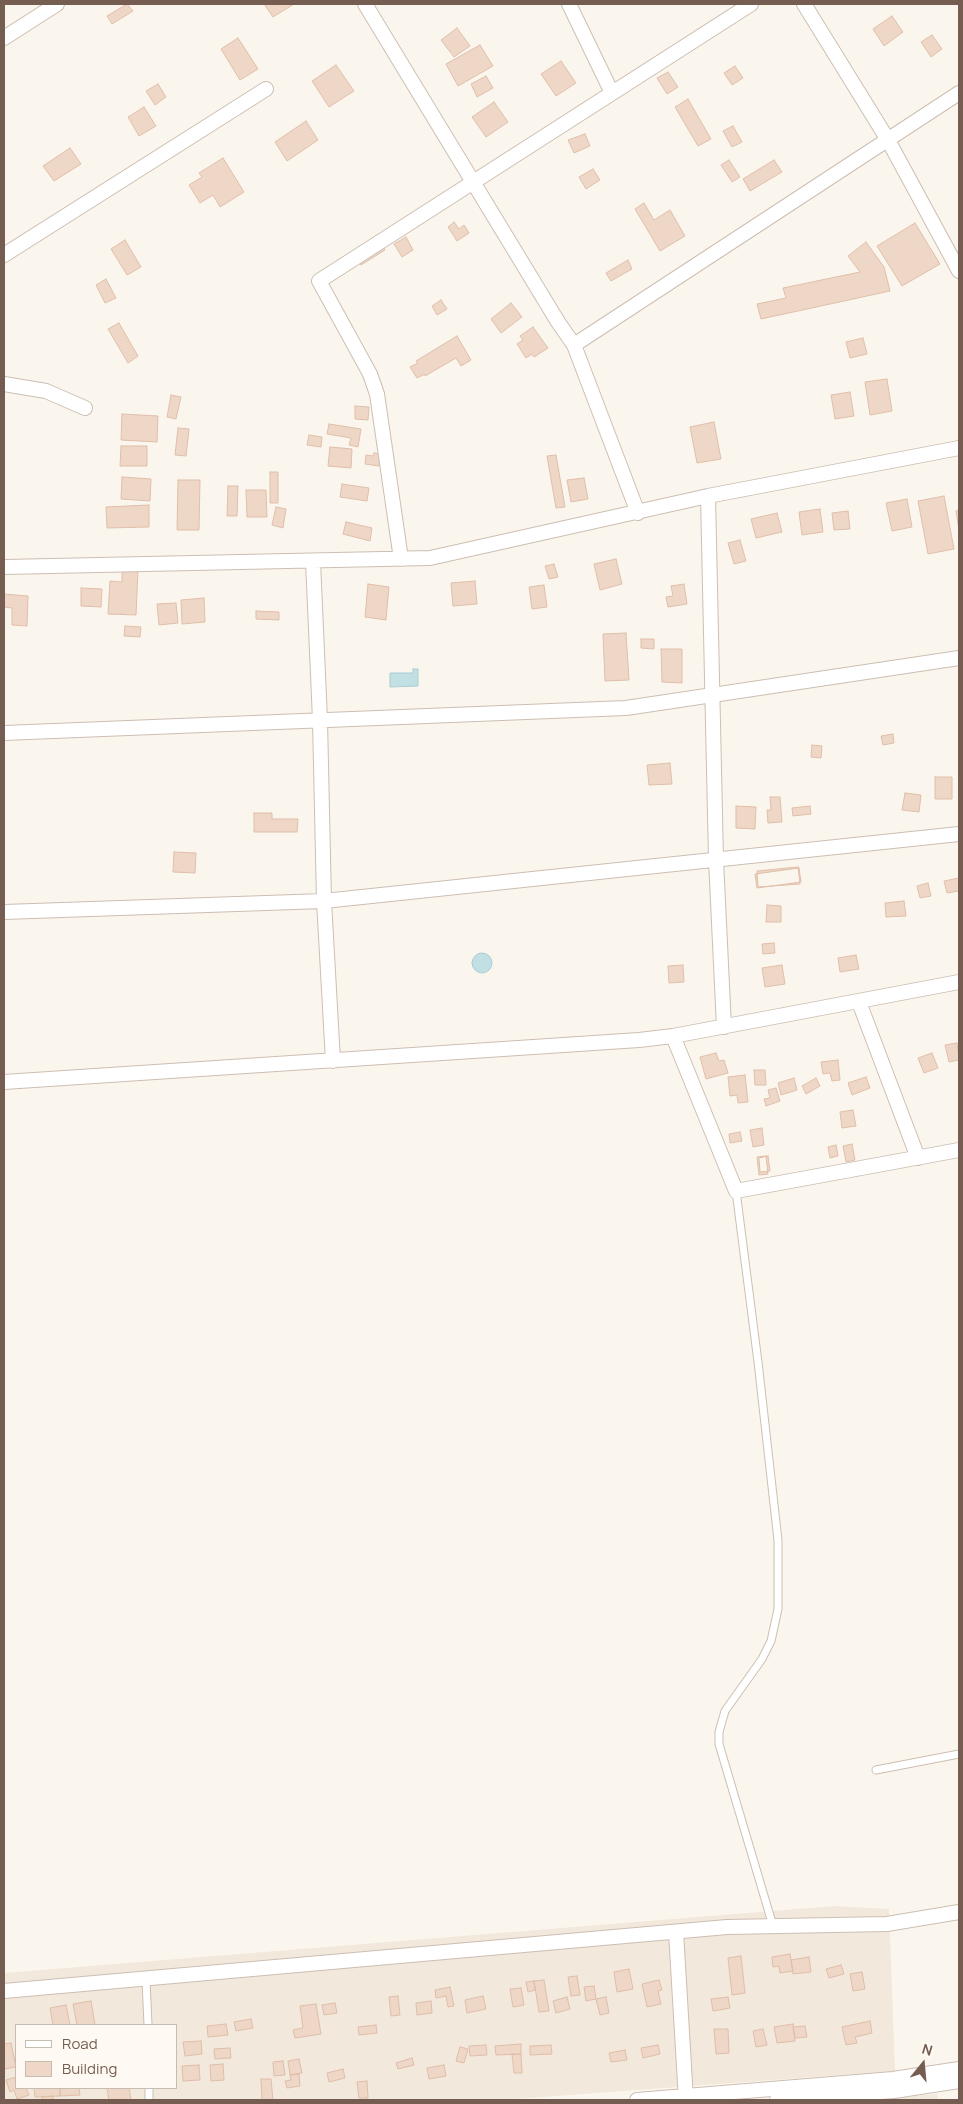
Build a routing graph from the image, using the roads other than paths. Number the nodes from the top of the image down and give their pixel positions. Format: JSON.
{"nodes":[{"id":1,"x":57,"y":4,"type":"edge"},
{"id":2,"x":365,"y":4,"type":"edge"},
{"id":3,"x":569,"y":4,"type":"edge"},
{"id":4,"x":751,"y":4,"type":"edge"},
{"id":5,"x":804,"y":4,"type":"edge"},
{"id":6,"x":4,"y":38,"type":"edge"},
{"id":7,"x":266,"y":89,"type":"dead end"},
{"id":8,"x":612,"y":93,"type":"junction"},
{"id":9,"x":959,"y":93,"type":"edge"},
{"id":10,"x":888,"y":140,"type":"junction"},
{"id":11,"x":473,"y":182,"type":"junction"},
{"id":12,"x":4,"y":255,"type":"edge"},
{"id":13,"x":959,"y":271,"type":"edge"},
{"id":14,"x":574,"y":345,"type":"junction"},
{"id":15,"x":4,"y":384,"type":"edge"},
{"id":16,"x":85,"y":408,"type":"dead end"},
{"id":17,"x":959,"y":448,"type":"edge"},
{"id":18,"x":708,"y":496,"type":"junction"},
{"id":19,"x":638,"y":513,"type":"junction"},
{"id":20,"x":401,"y":559,"type":"junction"},
{"id":21,"x":313,"y":561,"type":"junction"},
{"id":22,"x":4,"y":566,"type":"edge"},
{"id":23,"x":959,"y":658,"type":"edge"},
{"id":24,"x":712,"y":695,"type":"junction"},
{"id":25,"x":320,"y":720,"type":"junction"},
{"id":26,"x":4,"y":733,"type":"edge"},
{"id":27,"x":959,"y":834,"type":"edge"},
{"id":28,"x":716,"y":860,"type":"junction"},
{"id":29,"x":324,"y":901,"type":"junction"},
{"id":30,"x":4,"y":912,"type":"edge"},
{"id":31,"x":959,"y":982,"type":"edge"},
{"id":32,"x":859,"y":1002,"type":"junction"},
{"id":33,"x":724,"y":1027,"type":"junction"},
{"id":34,"x":673,"y":1036,"type":"junction"},
{"id":35,"x":334,"y":1060,"type":"junction"},
{"id":36,"x":4,"y":1082,"type":"edge"},
{"id":37,"x":959,"y":1150,"type":"edge"},
{"id":38,"x":918,"y":1158,"type":"junction"},
{"id":39,"x":736,"y":1191,"type":"junction"},
{"id":40,"x":959,"y":1754,"type":"edge"},
{"id":41,"x":876,"y":1770,"type":"dead end"},
{"id":42,"x":959,"y":1912,"type":"edge"},
{"id":43,"x":773,"y":1927,"type":"junction"},
{"id":44,"x":676,"y":1932,"type":"junction"},
{"id":45,"x":146,"y":1980,"type":"junction"},
{"id":46,"x":4,"y":1991,"type":"edge"},
{"id":47,"x":148,"y":2024,"type":"edge"},
{"id":48,"x":959,"y":2069,"type":"edge"},
{"id":49,"x":959,"y":2081,"type":"edge"},
{"id":50,"x":686,"y":2098,"type":"edge"},
{"id":51,"x":636,"y":2100,"type":"edge"},
{"id":52,"x":777,"y":2100,"type":"edge"}],
"edges":[{"from":1,"to":6,"type":"street"},
{"from":2,"to":11,"type":"street"},
{"from":3,"to":8,"type":"street"},
{"from":4,"to":8,"type":"street"},
{"from":5,"to":10,"type":"street"},
{"from":7,"to":12,"type":"street"},
{"from":8,"to":11,"type":"street"},
{"from":9,"to":10,"type":"street"},
{"from":10,"to":13,"type":"street"},
{"from":10,"to":14,"type":"street"},
{"from":11,"to":14,"type":"street"},
{"from":11,"to":20,"type":"street"},
{"from":14,"to":19,"type":"street"},
{"from":15,"to":16,"type":"street"},
{"from":17,"to":18,"type":"street"},
{"from":18,"to":19,"type":"street"},
{"from":18,"to":24,"type":"street"},
{"from":19,"to":20,"type":"street"},
{"from":20,"to":21,"type":"street"},
{"from":21,"to":22,"type":"street"},
{"from":21,"to":25,"type":"street"},
{"from":23,"to":24,"type":"street"},
{"from":24,"to":25,"type":"street"},
{"from":24,"to":28,"type":"street"},
{"from":25,"to":26,"type":"street"},
{"from":25,"to":29,"type":"street"},
{"from":27,"to":28,"type":"street"},
{"from":28,"to":29,"type":"street"},
{"from":28,"to":33,"type":"street"},
{"from":29,"to":30,"type":"street"},
{"from":29,"to":35,"type":"street"},
{"from":31,"to":32,"type":"street"},
{"from":32,"to":33,"type":"street"},
{"from":32,"to":38,"type":"street"},
{"from":33,"to":34,"type":"street"},
{"from":34,"to":35,"type":"street"},
{"from":34,"to":39,"type":"street"},
{"from":35,"to":36,"type":"street"},
{"from":37,"to":38,"type":"street"},
{"from":38,"to":39,"type":"street"},
{"from":39,"to":43,"type":"lane"},
{"from":40,"to":41,"type":"lane"},
{"from":42,"to":43,"type":"street"},
{"from":43,"to":44,"type":"street"},
{"from":44,"to":45,"type":"street"},
{"from":44,"to":50,"type":"street"},
{"from":45,"to":46,"type":"street"},
{"from":45,"to":47,"type":"lane"},
{"from":48,"to":50,"type":"street"},
{"from":49,"to":52,"type":"street"},
{"from":50,"to":51,"type":"street"}]}
